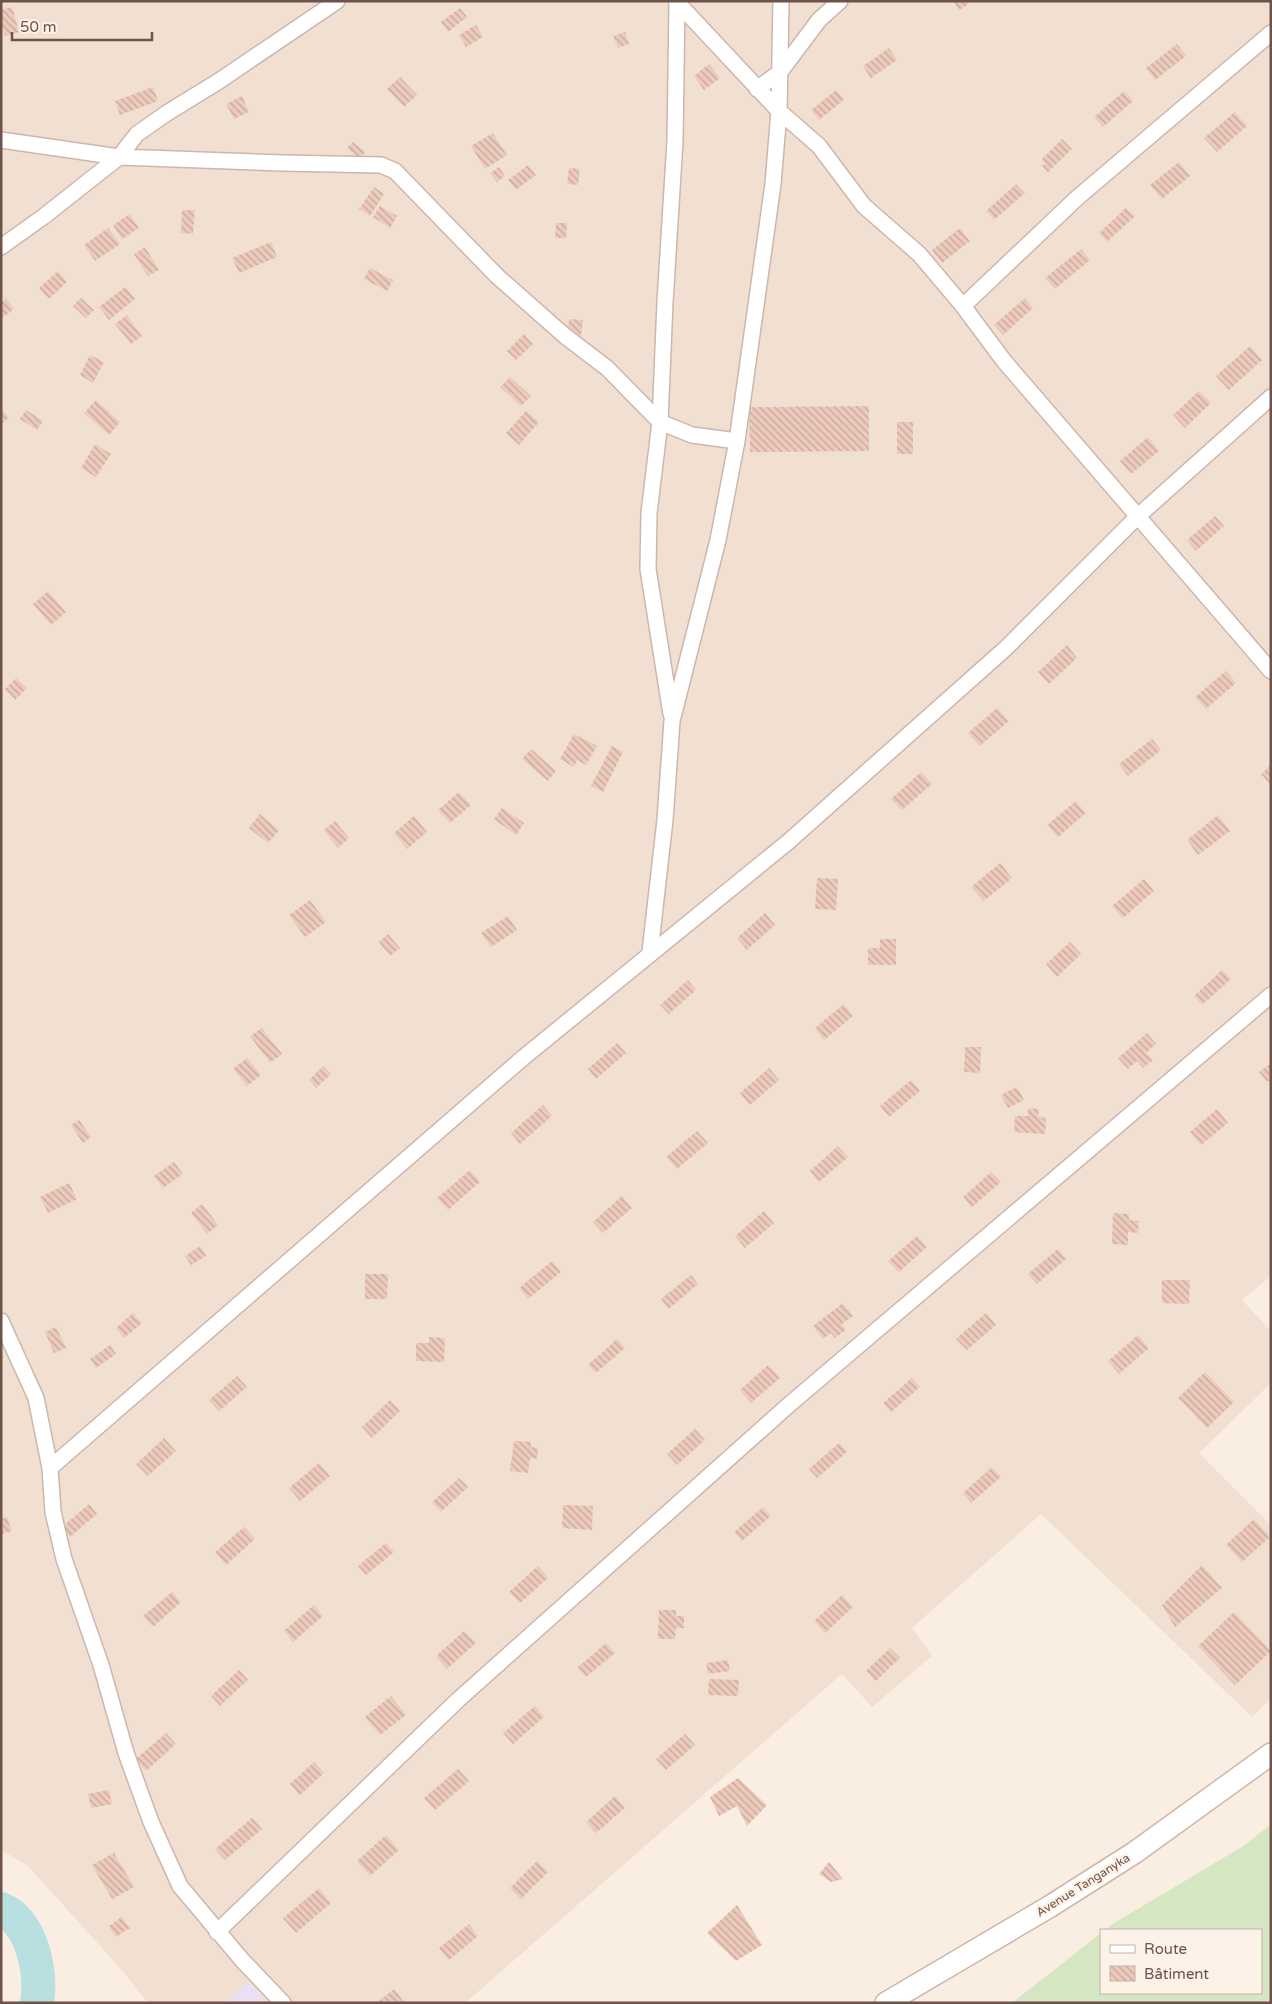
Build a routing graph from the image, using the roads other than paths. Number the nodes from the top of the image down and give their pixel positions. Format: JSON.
{"nodes":[{"id":1,"x":338,"y":1,"type":"edge"},
{"id":2,"x":781,"y":1,"type":"edge"},
{"id":3,"x":840,"y":1,"type":"edge"},
{"id":4,"x":676,"y":2,"type":"edge"},
{"id":5,"x":1271,"y":33,"type":"edge"},
{"id":6,"x":780,"y":72,"type":"junction"},
{"id":7,"x":757,"y":89,"type":"junction"},
{"id":8,"x":779,"y":111,"type":"junction"},
{"id":9,"x":1,"y":140,"type":"edge"},
{"id":10,"x":119,"y":157,"type":"junction"},
{"id":11,"x":1,"y":247,"type":"edge"},
{"id":12,"x":964,"y":306,"type":"junction"},
{"id":13,"x":1271,"y":396,"type":"edge"},
{"id":14,"x":660,"y":422,"type":"junction"},
{"id":15,"x":737,"y":441,"type":"junction"},
{"id":16,"x":1137,"y":517,"type":"junction"},
{"id":17,"x":1271,"y":671,"type":"edge"},
{"id":18,"x":672,"y":721,"type":"junction"},
{"id":19,"x":650,"y":952,"type":"junction"},
{"id":20,"x":1271,"y":995,"type":"edge"},
{"id":21,"x":1,"y":1321,"type":"edge"},
{"id":22,"x":50,"y":1468,"type":"junction"},
{"id":23,"x":1271,"y":1754,"type":"edge"},
{"id":24,"x":218,"y":1932,"type":"junction"},
{"id":25,"x":283,"y":2003,"type":"edge"},
{"id":26,"x":886,"y":2003,"type":"edge"}],
"edges":[{"from":1,"to":10,"type":"street"},
{"from":2,"to":6,"type":"street"},
{"from":3,"to":6,"type":"street"},
{"from":4,"to":7,"type":"street"},
{"from":4,"to":14,"type":"street"},
{"from":5,"to":12,"type":"street"},
{"from":6,"to":7,"type":"street"},
{"from":6,"to":8,"type":"street"},
{"from":7,"to":8,"type":"street"},
{"from":8,"to":12,"type":"street"},
{"from":8,"to":15,"type":"street"},
{"from":9,"to":10,"type":"street"},
{"from":10,"to":11,"type":"street"},
{"from":10,"to":14,"type":"street"},
{"from":12,"to":16,"type":"street"},
{"from":13,"to":16,"type":"street"},
{"from":14,"to":15,"type":"street"},
{"from":14,"to":18,"type":"street"},
{"from":15,"to":18,"type":"street"},
{"from":16,"to":17,"type":"street"},
{"from":16,"to":19,"type":"street"},
{"from":18,"to":19,"type":"street"},
{"from":19,"to":22,"type":"street"},
{"from":20,"to":24,"type":"street"},
{"from":21,"to":22,"type":"street"},
{"from":22,"to":24,"type":"street"},
{"from":23,"to":26,"type":"street","name":"Avenue Tanganyka"},
{"from":24,"to":25,"type":"street"}]}
